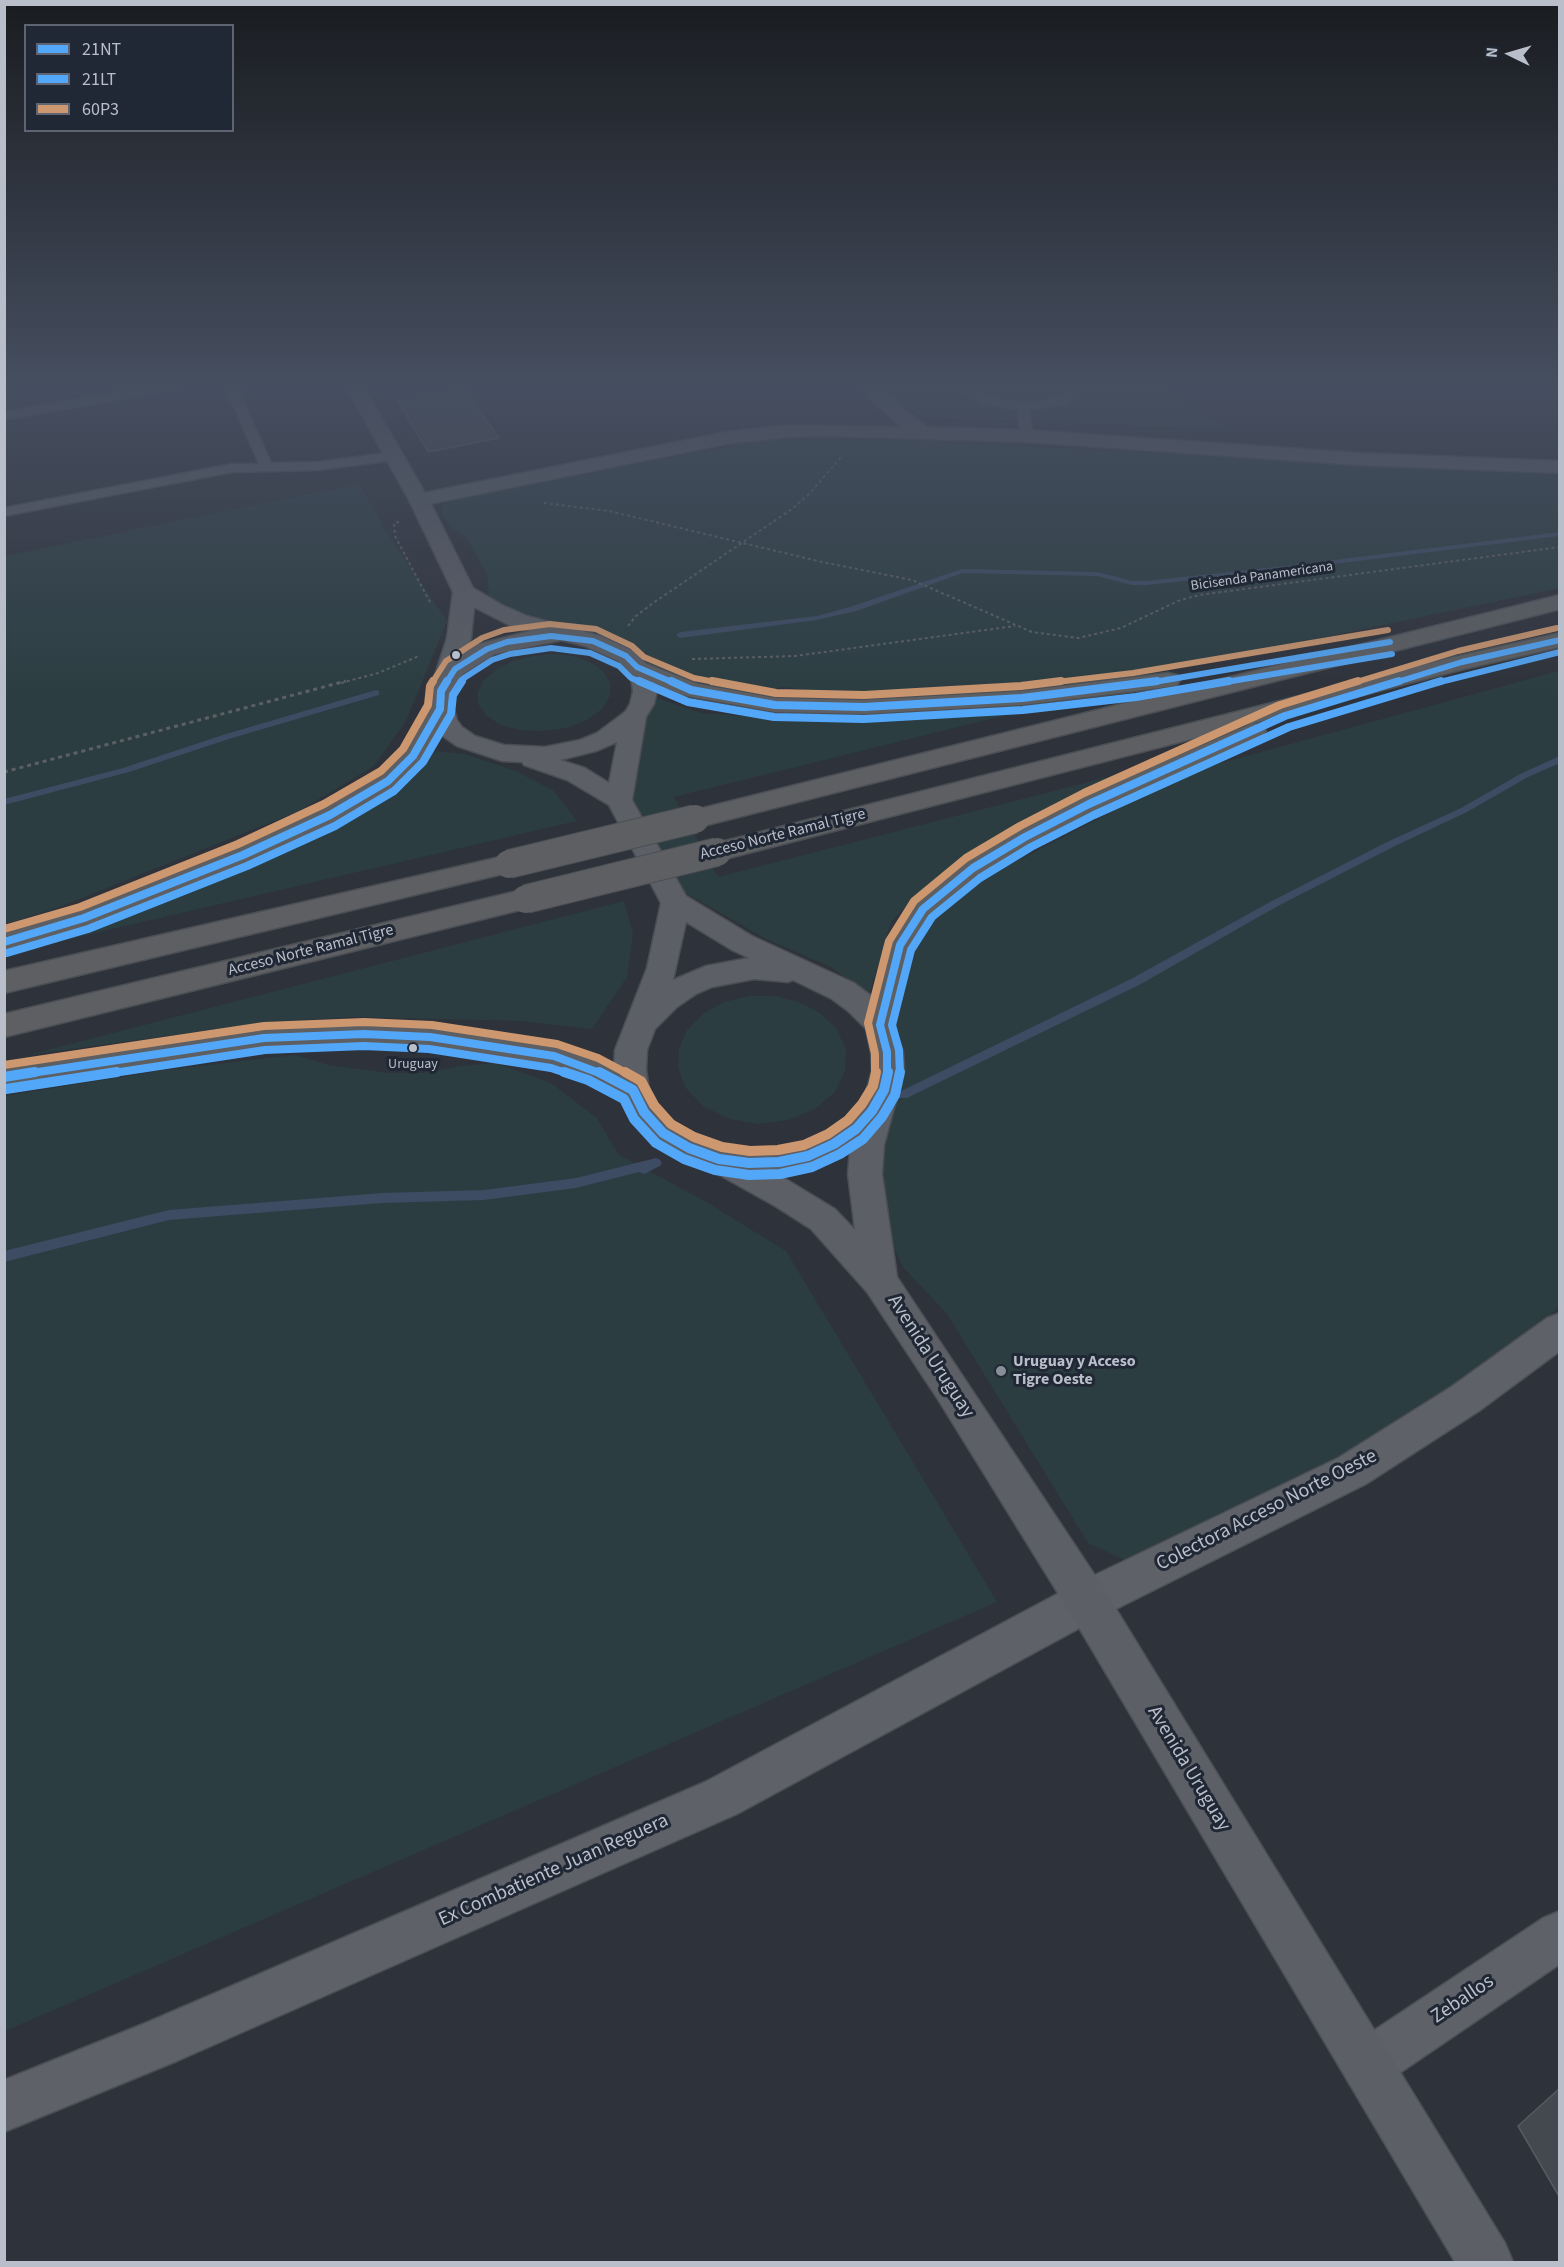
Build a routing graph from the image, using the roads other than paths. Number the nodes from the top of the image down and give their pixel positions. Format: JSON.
{"nodes":[{"id":1,"x":114,"y":491,"type":"edge"},
{"id":2,"x":414,"y":491,"type":"edge"},
{"id":3,"x":465,"y":491,"type":"edge"},
{"id":4,"x":419,"y":500,"type":"junction"},
{"id":5,"x":4,"y":512,"type":"edge"},
{"id":6,"x":465,"y":592,"type":"junction"},
{"id":7,"x":1560,"y":602,"type":"edge"},
{"id":8,"x":572,"y":637,"type":"junction"},
{"id":9,"x":1401,"y":640,"type":"junction"},
{"id":10,"x":1560,"y":640,"type":"edge"},
{"id":11,"x":1462,"y":662,"type":"junction"},
{"id":12,"x":637,"y":667,"type":"junction"},
{"id":13,"x":445,"y":682,"type":"junction"},
{"id":14,"x":440,"y":709,"type":"junction"},
{"id":15,"x":634,"y":717,"type":"junction"},
{"id":16,"x":523,"y":755,"type":"junction"},
{"id":17,"x":619,"y":800,"type":"junction"},
{"id":18,"x":675,"y":903,"type":"junction"},
{"id":19,"x":4,"y":942,"type":"edge"},
{"id":20,"x":824,"y":981,"type":"junction"},
{"id":21,"x":4,"y":982,"type":"edge"},
{"id":22,"x":880,"y":1025,"type":"junction"},
{"id":23,"x":4,"y":1026,"type":"edge"},
{"id":24,"x":638,"y":1031,"type":"junction"},
{"id":25,"x":4,"y":1077,"type":"edge"},
{"id":26,"x":633,"y":1089,"type":"junction"},
{"id":27,"x":884,"y":1090,"type":"junction"},
{"id":28,"x":719,"y":1159,"type":"junction"},
{"id":29,"x":880,"y":1281,"type":"junction"},
{"id":30,"x":1560,"y":1329,"type":"edge"},
{"id":31,"x":1087,"y":1601,"type":"junction"},
{"id":32,"x":1560,"y":1935,"type":"edge"},
{"id":33,"x":1367,"y":2065,"type":"junction"},
{"id":34,"x":4,"y":2106,"type":"edge"},
{"id":35,"x":1486,"y":2262,"type":"edge"}],
"edges":[{"from":1,"to":5,"type":"lane"},
{"from":2,"to":4,"type":"main road"},
{"from":3,"to":4,"type":"street"},
{"from":4,"to":6,"type":"main road"},
{"from":6,"to":8,"type":"main road"},
{"from":6,"to":13,"type":"main road"},
{"from":7,"to":9,"type":"highway"},
{"from":8,"to":12,"type":"main road"},
{"from":8,"to":13,"type":"main road"},
{"from":9,"to":12,"type":"highway"},
{"from":9,"to":21,"type":"highway","bridge":true},
{"from":10,"to":11,"type":"highway","name":"Acceso Norte Ramal Tigre"},
{"from":11,"to":22,"type":"highway"},
{"from":11,"to":23,"type":"highway","name":"Acceso Norte Ramal Tigre","bridge":true},
{"from":12,"to":15,"type":"main road"},
{"from":13,"to":14,"type":"main road"},
{"from":14,"to":16,"type":"main road"},
{"from":14,"to":19,"type":"highway"},
{"from":15,"to":16,"type":"main road"},
{"from":15,"to":17,"type":"main road"},
{"from":16,"to":17,"type":"main road"},
{"from":17,"to":18,"type":"main road"},
{"from":18,"to":20,"type":"main road","name":"Avenida Uruguay"},
{"from":18,"to":24,"type":"main road","name":"Avenida Uruguay"},
{"from":20,"to":22,"type":"main road","name":"Avenida Uruguay"},
{"from":20,"to":24,"type":"main road","name":"Avenida Uruguay"},
{"from":22,"to":27,"type":"main road","name":"Avenida Uruguay"},
{"from":24,"to":26,"type":"main road","name":"Avenida Uruguay"},
{"from":25,"to":26,"type":"highway"},
{"from":26,"to":28,"type":"main road","name":"Avenida Uruguay"},
{"from":27,"to":28,"type":"main road","name":"Avenida Uruguay"},
{"from":27,"to":29,"type":"main road","name":"Avenida Uruguay"},
{"from":28,"to":29,"type":"main road","name":"Avenida Uruguay"},
{"from":29,"to":31,"type":"main road","name":"Avenida Uruguay"},
{"from":30,"to":31,"type":"street","name":"Colectora Acceso Norte Oeste"},
{"from":31,"to":33,"type":"main road","name":"Avenida Uruguay"},
{"from":31,"to":34,"type":"street","name":"Ex Combatiente Juan Reguera"},
{"from":32,"to":33,"type":"street","name":"Zeballos"},
{"from":33,"to":35,"type":"main road","name":"Avenida Uruguay"}]}
